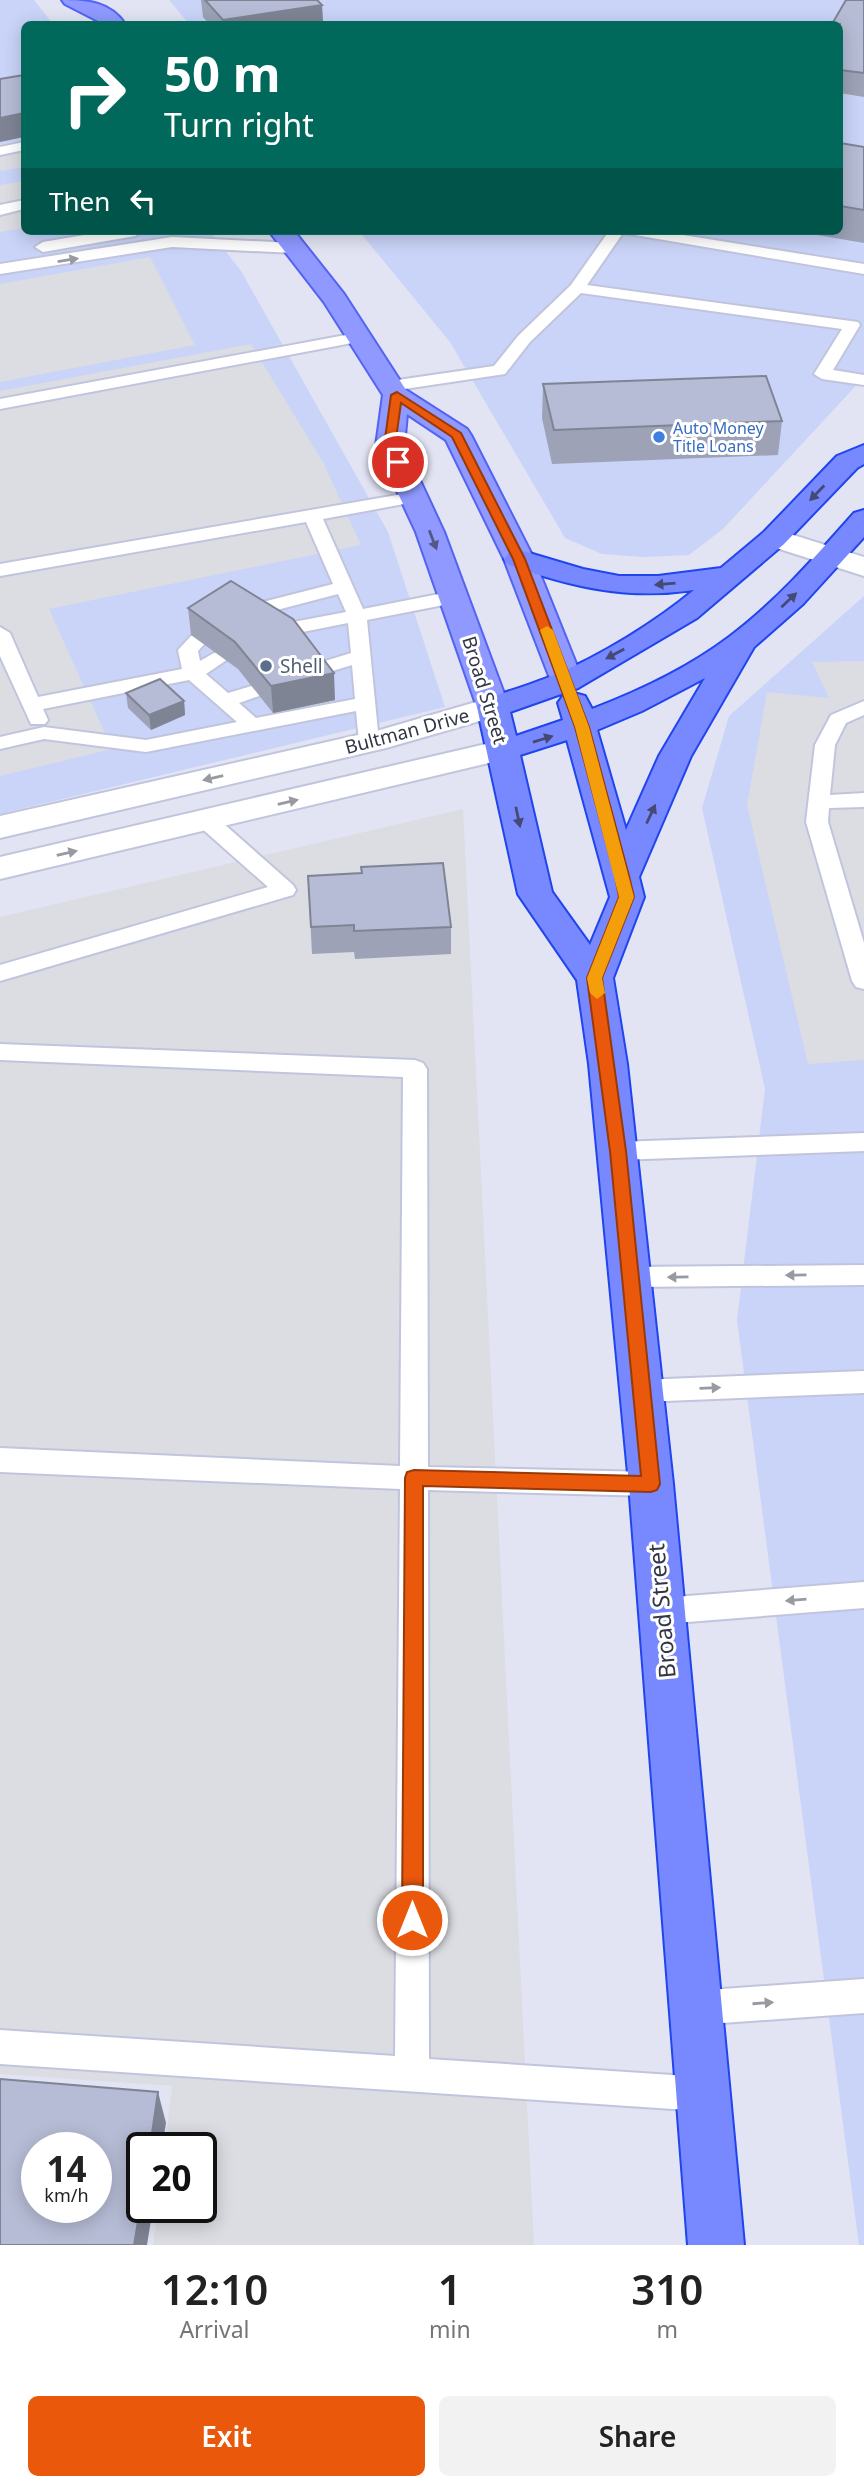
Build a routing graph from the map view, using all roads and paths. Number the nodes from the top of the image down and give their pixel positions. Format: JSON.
{"nodes":[{"id":1,"x":72,"y":0,"type":"edge"},
{"id":2,"x":111,"y":14,"type":"edge"},
{"id":3,"x":21,"y":146,"type":"edge"},
{"id":4,"x":0,"y":150,"type":"edge"},
{"id":5,"x":21,"y":206,"type":"edge"},
{"id":6,"x":0,"y":209,"type":"edge"},
{"id":7,"x":112,"y":235,"type":"edge"},
{"id":8,"x":614,"y":235,"type":"edge"},
{"id":9,"x":654,"y":235,"type":"edge"},
{"id":10,"x":287,"y":239,"type":"edge"},
{"id":11,"x":0,"y":255,"type":"edge"},
{"id":12,"x":0,"y":269,"type":"edge"},
{"id":13,"x":864,"y":269,"type":"edge"},
{"id":14,"x":577,"y":288,"type":"junction"},
{"id":15,"x":864,"y":309,"type":"edge"},
{"id":16,"x":858,"y":326,"type":"edge"},
{"id":17,"x":362,"y":337,"type":"junction"},
{"id":18,"x":864,"y":380,"type":"edge"},
{"id":19,"x":394,"y":391,"type":"junction"},
{"id":20,"x":0,"y":404,"type":"edge"},
{"id":21,"x":864,"y":453,"type":"edge"},
{"id":22,"x":414,"y":498,"type":"junction"},
{"id":23,"x":313,"y":515,"type":"junction"},
{"id":24,"x":864,"y":519,"type":"edge"},
{"id":25,"x":774,"y":538,"type":"junction"},
{"id":26,"x":831,"y":556,"type":"junction"},
{"id":27,"x":519,"y":559,"type":"junction"},
{"id":28,"x":864,"y":567,"type":"edge"},
{"id":29,"x":0,"y":570,"type":"edge"},
{"id":30,"x":732,"y":575,"type":"junction"},
{"id":31,"x":344,"y":587,"type":"junction"},
{"id":32,"x":454,"y":597,"type":"junction"},
{"id":33,"x":242,"y":613,"type":"edge"},
{"id":34,"x":356,"y":616,"type":"junction"},
{"id":35,"x":272,"y":632,"type":"edge"},
{"id":36,"x":0,"y":633,"type":"edge"},
{"id":37,"x":198,"y":640,"type":"edge"},
{"id":38,"x":744,"y":641,"type":"junction"},
{"id":39,"x":360,"y":656,"type":"junction"},
{"id":40,"x":221,"y":657,"type":"edge"},
{"id":41,"x":313,"y":671,"type":"edge"},
{"id":42,"x":193,"y":673,"type":"junction"},
{"id":43,"x":567,"y":681,"type":"junction"},
{"id":44,"x":255,"y":691,"type":"edge"},
{"id":45,"x":226,"y":701,"type":"junction"},
{"id":46,"x":366,"y":703,"type":"junction"},
{"id":47,"x":31,"y":705,"type":"junction"},
{"id":48,"x":493,"y":707,"type":"junction"},
{"id":49,"x":864,"y":707,"type":"edge"},
{"id":50,"x":252,"y":725,"type":"junction"},
{"id":51,"x":582,"y":727,"type":"junction"},
{"id":52,"x":44,"y":733,"type":"junction"},
{"id":53,"x":369,"y":742,"type":"junction"},
{"id":54,"x":0,"y":743,"type":"edge"},
{"id":55,"x":503,"y":750,"type":"junction"},
{"id":56,"x":864,"y":800,"type":"edge"},
{"id":57,"x":819,"y":802,"type":"junction"},
{"id":58,"x":207,"y":821,"type":"junction"},
{"id":59,"x":0,"y":827,"type":"edge"},
{"id":60,"x":0,"y":868,"type":"edge"},
{"id":61,"x":622,"y":876,"type":"junction"},
{"id":62,"x":0,"y":973,"type":"edge"},
{"id":63,"x":595,"y":978,"type":"junction"},
{"id":64,"x":864,"y":981,"type":"edge"},
{"id":65,"x":0,"y":1052,"type":"edge"},
{"id":66,"x":864,"y":1142,"type":"edge"},
{"id":67,"x":618,"y":1151,"type":"junction"},
{"id":68,"x":864,"y":1275,"type":"edge"},
{"id":69,"x":631,"y":1277,"type":"junction"},
{"id":70,"x":864,"y":1382,"type":"edge"},
{"id":71,"x":641,"y":1391,"type":"junction"},
{"id":72,"x":0,"y":1460,"type":"edge"},
{"id":73,"x":414,"y":1478,"type":"junction"},
{"id":74,"x":651,"y":1484,"type":"junction"},
{"id":75,"x":864,"y":1595,"type":"edge"},
{"id":76,"x":662,"y":1611,"type":"junction"},
{"id":77,"x":864,"y":1996,"type":"edge"},
{"id":78,"x":695,"y":2008,"type":"junction"},
{"id":79,"x":0,"y":2047,"type":"edge"},
{"id":80,"x":412,"y":2076,"type":"junction"},
{"id":81,"x":703,"y":2094,"type":"junction"},
{"id":82,"x":716,"y":2245,"type":"edge"}],
"edges":[{"from":1,"to":2,"type":"main road"},
{"from":3,"to":4,"type":"lane"},
{"from":5,"to":6,"type":"lane"},
{"from":7,"to":11,"type":"lane"},
{"from":8,"to":14,"type":"lane"},
{"from":9,"to":13,"type":"lane"},
{"from":12,"to":10,"type":"lane","one_way":true},
{"from":10,"to":17,"type":"main road","name":"Broad Street"},
{"from":14,"to":16,"type":"lane"},
{"from":14,"to":19,"type":"lane"},
{"from":15,"to":16,"type":"lane"},
{"from":16,"to":18,"type":"lane"},
{"from":17,"to":19,"type":"main road","name":"Broad Street"},
{"from":17,"to":20,"type":"lane"},
{"from":19,"to":22,"type":"main road","name":"Broad Street"},
{"from":19,"to":27,"type":"main road","name":"Broad Street"},
{"from":21,"to":25,"type":"highway","name":"Bultman Drive","one_way":true},
{"from":22,"to":23,"type":"lane"},
{"from":22,"to":32,"type":"main road","name":"Broad Street","one_way":true},
{"from":23,"to":29,"type":"lane"},
{"from":23,"to":31,"type":"lane"},
{"from":24,"to":26,"type":"highway","name":"Bultman Drive"},
{"from":25,"to":26,"type":"street"},
{"from":25,"to":30,"type":"highway","name":"Bultman Drive"},
{"from":26,"to":28,"type":"street"},
{"from":38,"to":26,"type":"highway","name":"Bultman Drive","one_way":true},
{"from":30,"to":27,"type":"highway","one_way":true},
{"from":27,"to":43,"type":"main road","name":"Broad Street"},
{"from":30,"to":43,"type":"highway","name":"Bultman Drive","one_way":true},
{"from":31,"to":33,"type":"lane"},
{"from":31,"to":34,"type":"lane"},
{"from":32,"to":34,"type":"lane"},
{"from":32,"to":48,"type":"main road","name":"Broad Street"},
{"from":34,"to":35,"type":"lane"},
{"from":34,"to":39,"type":"lane"},
{"from":36,"to":47,"type":"lane"},
{"from":37,"to":42,"type":"lane"},
{"from":38,"to":51,"type":"highway","name":"Bultman Drive"},
{"from":61,"to":38,"type":"highway","one_way":true},
{"from":39,"to":41,"type":"lane"},
{"from":39,"to":46,"type":"lane"},
{"from":40,"to":42,"type":"lane"},
{"from":42,"to":45,"type":"lane"},
{"from":42,"to":47,"type":"lane"},
{"from":43,"to":48,"type":"highway","name":"Bultman Drive"},
{"from":43,"to":51,"type":"highway","name":"Broad Street"},
{"from":44,"to":45,"type":"lane"},
{"from":45,"to":50,"type":"lane"},
{"from":46,"to":50,"type":"lane"},
{"from":46,"to":53,"type":"lane"},
{"from":47,"to":52,"type":"lane"},
{"from":48,"to":53,"type":"street","name":"Bultman Drive"},
{"from":48,"to":55,"type":"highway","name":"Broad Street"},
{"from":49,"to":57,"type":"lane"},
{"from":50,"to":52,"type":"lane"},
{"from":55,"to":51,"type":"highway","name":"Bultman Drive","one_way":true},
{"from":51,"to":61,"type":"highway","name":"Broad Street"},
{"from":52,"to":54,"type":"lane"},
{"from":53,"to":59,"type":"street","name":"Bultman Drive","one_way":true},
{"from":58,"to":55,"type":"street","name":"Bultman Drive","one_way":true},
{"from":55,"to":63,"type":"highway","name":"Broad Street","one_way":true},
{"from":56,"to":57,"type":"lane"},
{"from":57,"to":64,"type":"lane"},
{"from":60,"to":58,"type":"street","name":"Bultman Drive","one_way":true},
{"from":58,"to":62,"type":"lane"},
{"from":61,"to":63,"type":"highway","name":"Broad Street"},
{"from":63,"to":67,"type":"highway","name":"Broad Street"},
{"from":65,"to":73,"type":"lane"},
{"from":66,"to":67,"type":"lane"},
{"from":67,"to":69,"type":"highway","name":"Broad Street"},
{"from":68,"to":69,"type":"lane","one_way":true},
{"from":69,"to":71,"type":"highway","name":"Broad Street"},
{"from":71,"to":70,"type":"lane","one_way":true},
{"from":71,"to":74,"type":"highway","name":"Broad Street"},
{"from":72,"to":73,"type":"lane"},
{"from":73,"to":74,"type":"lane"},
{"from":73,"to":80,"type":"lane"},
{"from":74,"to":76,"type":"highway","name":"Broad Street"},
{"from":75,"to":76,"type":"lane","one_way":true},
{"from":76,"to":78,"type":"highway","name":"Broad Street"},
{"from":78,"to":77,"type":"lane","one_way":true},
{"from":78,"to":81,"type":"highway","name":"Broad Street"},
{"from":79,"to":80,"type":"lane"},
{"from":80,"to":81,"type":"lane"},
{"from":81,"to":82,"type":"highway","name":"Broad Street"}]}
